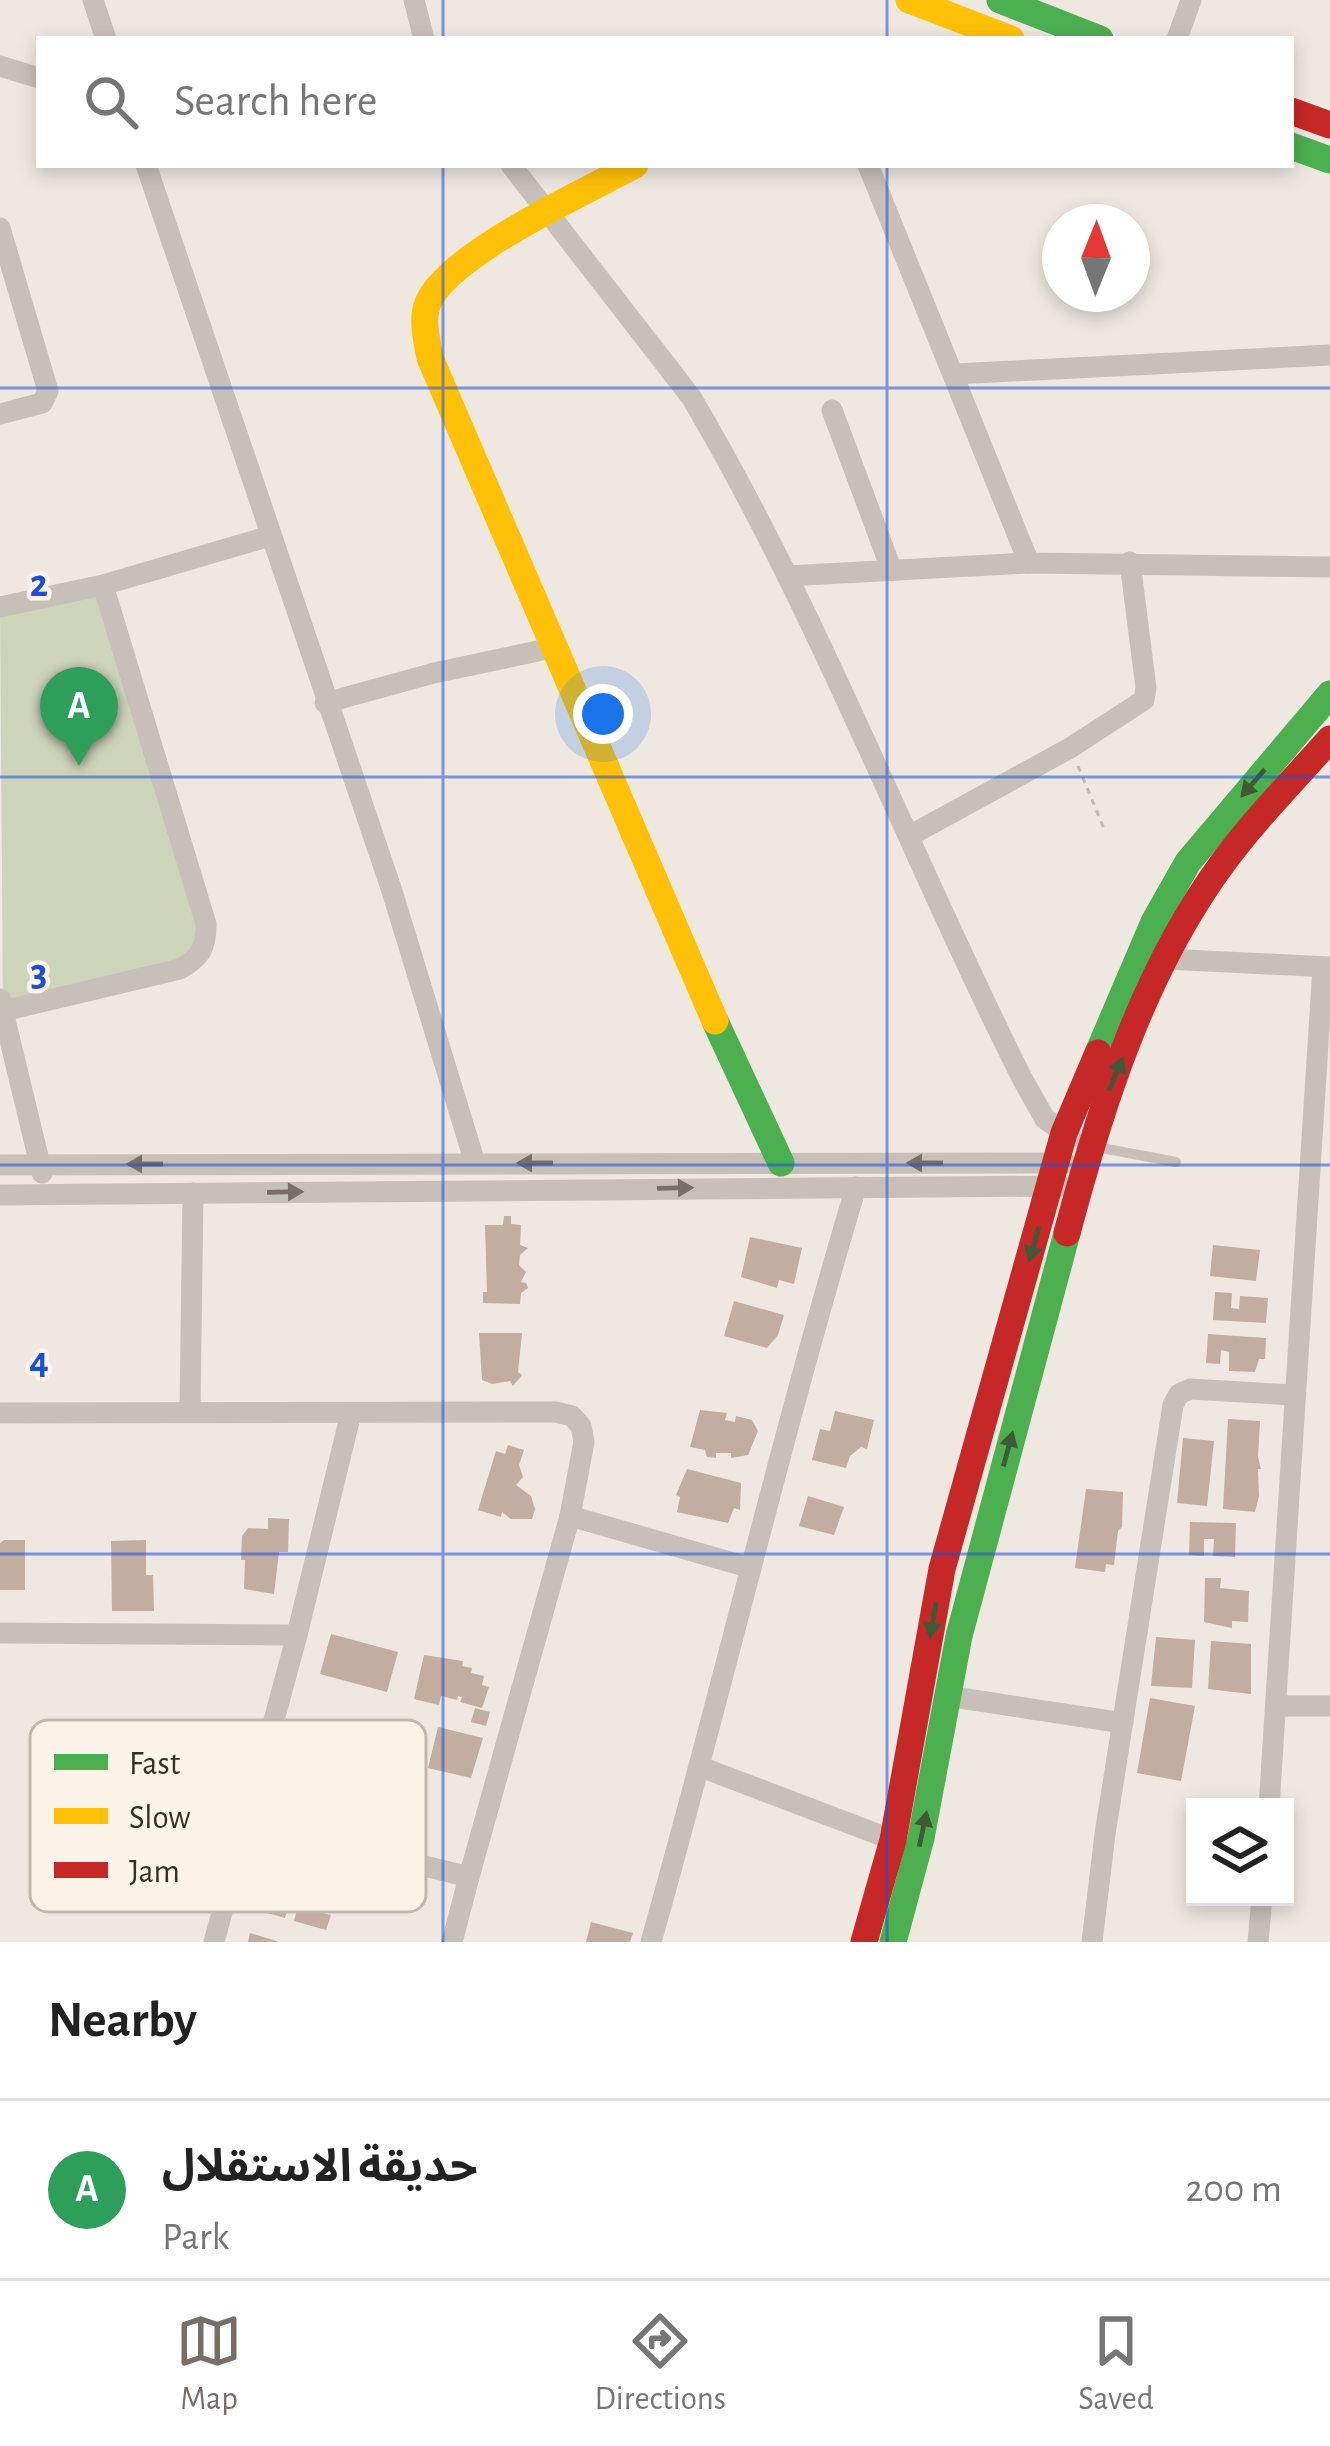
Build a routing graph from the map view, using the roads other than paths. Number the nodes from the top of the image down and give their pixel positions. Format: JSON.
{"nodes":[{"id":1,"x":93,"y":0,"type":"edge"},
{"id":2,"x":414,"y":0,"type":"edge"},
{"id":3,"x":909,"y":0,"type":"edge"},
{"id":4,"x":1000,"y":0,"type":"edge"},
{"id":5,"x":1190,"y":0,"type":"edge"},
{"id":6,"x":105,"y":36,"type":"edge"},
{"id":7,"x":423,"y":36,"type":"edge"},
{"id":8,"x":1003,"y":36,"type":"edge"},
{"id":9,"x":1092,"y":36,"type":"edge"},
{"id":10,"x":1178,"y":36,"type":"edge"},
{"id":11,"x":0,"y":66,"type":"edge"},
{"id":12,"x":36,"y":77,"type":"edge"},
{"id":13,"x":1294,"y":112,"type":"edge"},
{"id":14,"x":1330,"y":125,"type":"edge"},
{"id":15,"x":1294,"y":147,"type":"edge"},
{"id":16,"x":1330,"y":160,"type":"edge"},
{"id":17,"x":147,"y":168,"type":"edge"},
{"id":18,"x":513,"y":168,"type":"edge"},
{"id":19,"x":630,"y":168,"type":"edge"},
{"id":20,"x":869,"y":168,"type":"edge"},
{"id":21,"x":549,"y":212,"type":"junction"},
{"id":22,"x":0,"y":228,"type":"edge"},
{"id":23,"x":1330,"y":355,"type":"edge"},
{"id":24,"x":954,"y":374,"type":"junction"},
{"id":25,"x":832,"y":410,"type":"dead end"},
{"id":26,"x":0,"y":414,"type":"edge"},
{"id":27,"x":270,"y":536,"type":"junction"},
{"id":28,"x":1130,"y":562,"type":"junction"},
{"id":29,"x":1029,"y":563,"type":"junction"},
{"id":30,"x":1330,"y":567,"type":"edge"},
{"id":31,"x":892,"y":571,"type":"junction"},
{"id":32,"x":787,"y":576,"type":"junction"},
{"id":33,"x":103,"y":584,"type":"junction"},
{"id":34,"x":0,"y":607,"type":"edge"},
{"id":35,"x":552,"y":648,"type":"junction"},
{"id":36,"x":1330,"y":694,"type":"edge"},
{"id":37,"x":326,"y":703,"type":"junction"},
{"id":38,"x":1330,"y":739,"type":"edge"},
{"id":39,"x":911,"y":836,"type":"junction"},
{"id":40,"x":1165,"y":959,"type":"junction"},
{"id":41,"x":1326,"y":967,"type":"edge"},
{"id":42,"x":2,"y":1005,"type":"edge"},
{"id":43,"x":475,"y":1162,"type":"junction"},
{"id":44,"x":781,"y":1162,"type":"junction"},
{"id":45,"x":1176,"y":1162,"type":"dead end"},
{"id":46,"x":1070,"y":1163,"type":"junction"},
{"id":47,"x":40,"y":1164,"type":"junction"},
{"id":48,"x":0,"y":1165,"type":"edge"},
{"id":49,"x":856,"y":1187,"type":"junction"},
{"id":50,"x":194,"y":1193,"type":"junction"},
{"id":51,"x":45,"y":1194,"type":"junction"},
{"id":52,"x":0,"y":1195,"type":"edge"},
{"id":53,"x":1293,"y":1395,"type":"junction"},
{"id":54,"x":190,"y":1410,"type":"junction"},
{"id":55,"x":0,"y":1413,"type":"edge"},
{"id":56,"x":351,"y":1413,"type":"junction"},
{"id":57,"x":570,"y":1516,"type":"junction"},
{"id":58,"x":751,"y":1568,"type":"junction"},
{"id":59,"x":0,"y":1633,"type":"edge"},
{"id":60,"x":297,"y":1635,"type":"junction"},
{"id":61,"x":947,"y":1696,"type":"junction"},
{"id":62,"x":1276,"y":1706,"type":"junction"},
{"id":63,"x":1330,"y":1706,"type":"edge"},
{"id":64,"x":275,"y":1720,"type":"edge"},
{"id":65,"x":1123,"y":1723,"type":"junction"},
{"id":66,"x":700,"y":1767,"type":"junction"},
{"id":67,"x":1270,"y":1798,"type":"edge"},
{"id":68,"x":893,"y":1840,"type":"junction"},
{"id":69,"x":426,"y":1866,"type":"edge"},
{"id":70,"x":469,"y":1877,"type":"junction"},
{"id":71,"x":1261,"y":1906,"type":"edge"},
{"id":72,"x":222,"y":1912,"type":"edge"},
{"id":73,"x":214,"y":1942,"type":"edge"},
{"id":74,"x":452,"y":1942,"type":"edge"},
{"id":75,"x":651,"y":1942,"type":"edge"},
{"id":76,"x":864,"y":1942,"type":"edge"},
{"id":77,"x":893,"y":1942,"type":"edge"},
{"id":78,"x":1092,"y":1942,"type":"edge"},
{"id":79,"x":1258,"y":1942,"type":"edge"}],
"edges":[{"from":1,"to":6,"type":"street"},
{"from":2,"to":7,"type":"street"},
{"from":3,"to":8,"type":"main road"},
{"from":4,"to":9,"type":"main road"},
{"from":5,"to":10,"type":"street"},
{"from":11,"to":12,"type":"street"},
{"from":13,"to":14,"type":"main road"},
{"from":15,"to":16,"type":"main road"},
{"from":17,"to":27,"type":"street"},
{"from":18,"to":21,"type":"street"},
{"from":19,"to":21,"type":"main road"},
{"from":20,"to":24,"type":"street"},
{"from":21,"to":32,"type":"street"},
{"from":21,"to":35,"type":"main road"},
{"from":22,"to":26,"type":"street"},
{"from":23,"to":24,"type":"street"},
{"from":24,"to":29,"type":"street"},
{"from":25,"to":31,"type":"street"},
{"from":27,"to":33,"type":"street"},
{"from":27,"to":37,"type":"street"},
{"from":28,"to":29,"type":"street"},
{"from":28,"to":30,"type":"street"},
{"from":28,"to":39,"type":"street"},
{"from":29,"to":31,"type":"street"},
{"from":31,"to":32,"type":"street"},
{"from":32,"to":39,"type":"street"},
{"from":33,"to":34,"type":"street"},
{"from":33,"to":42,"type":"street"},
{"from":35,"to":37,"type":"street"},
{"from":35,"to":44,"type":"main road"},
{"from":36,"to":46,"type":"main road","one_way":true},
{"from":37,"to":43,"type":"street"},
{"from":38,"to":40,"type":"main road"},
{"from":39,"to":46,"type":"street"},
{"from":40,"to":41,"type":"street"},
{"from":46,"to":40,"type":"main road","one_way":true},
{"from":41,"to":53,"type":"street"},
{"from":42,"to":47,"type":"street"},
{"from":44,"to":43,"type":"street","one_way":true},
{"from":43,"to":47,"type":"street","one_way":true},
{"from":46,"to":44,"type":"street","one_way":true},
{"from":45,"to":46,"type":"lane"},
{"from":46,"to":49,"type":"street"},
{"from":61,"to":46,"type":"main road","one_way":true},
{"from":46,"to":68,"type":"main road","one_way":true},
{"from":47,"to":48,"type":"street"},
{"from":47,"to":51,"type":"street"},
{"from":50,"to":49,"type":"street","one_way":true},
{"from":49,"to":58,"type":"street"},
{"from":50,"to":51,"type":"street"},
{"from":50,"to":54,"type":"street"},
{"from":51,"to":52,"type":"street"},
{"from":53,"to":62,"type":"street"},
{"from":53,"to":65,"type":"street"},
{"from":54,"to":55,"type":"street"},
{"from":54,"to":56,"type":"street"},
{"from":56,"to":57,"type":"street"},
{"from":56,"to":60,"type":"street"},
{"from":57,"to":58,"type":"street"},
{"from":57,"to":70,"type":"street"},
{"from":58,"to":66,"type":"street"},
{"from":59,"to":60,"type":"street"},
{"from":60,"to":64,"type":"street"},
{"from":61,"to":65,"type":"street"},
{"from":77,"to":61,"type":"main road","one_way":true},
{"from":62,"to":63,"type":"street"},
{"from":62,"to":67,"type":"street"},
{"from":65,"to":78,"type":"street"},
{"from":66,"to":68,"type":"street"},
{"from":66,"to":75,"type":"street"},
{"from":68,"to":76,"type":"main road"},
{"from":69,"to":70,"type":"street"},
{"from":70,"to":74,"type":"street"},
{"from":71,"to":79,"type":"street"},
{"from":72,"to":73,"type":"street"}]}
